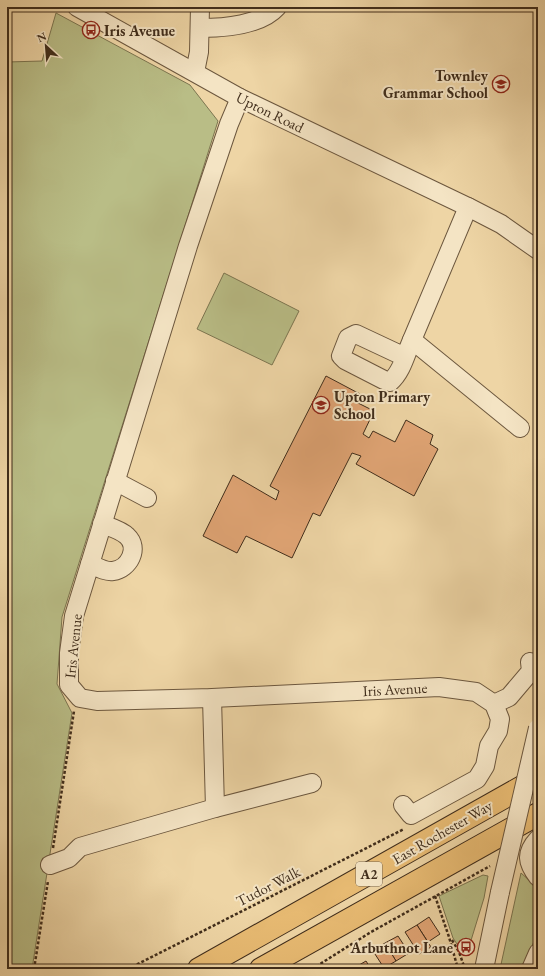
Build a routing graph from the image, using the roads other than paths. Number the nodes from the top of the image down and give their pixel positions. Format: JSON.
{"nodes":[{"id":1,"x":77,"y":7,"type":"edge"},
{"id":2,"x":200,"y":7,"type":"edge"},
{"id":3,"x":277,"y":7,"type":"edge"},
{"id":4,"x":200,"y":28,"type":"junction"},
{"id":5,"x":195,"y":72,"type":"junction"},
{"id":6,"x":240,"y":98,"type":"junction"},
{"id":7,"x":468,"y":207,"type":"junction"},
{"id":8,"x":538,"y":250,"type":"edge"},
{"id":9,"x":520,"y":428,"type":"dead end"},
{"id":10,"x":115,"y":480,"type":"junction"},
{"id":11,"x":147,"y":498,"type":"dead end"},
{"id":12,"x":102,"y":524,"type":"junction"},
{"id":13,"x":90,"y":564,"type":"junction"},
{"id":14,"x":530,"y":662,"type":"dead end"},
{"id":15,"x":212,"y":698,"type":"junction"},
{"id":16,"x":494,"y":704,"type":"junction"},
{"id":17,"x":538,"y":728,"type":"edge"},
{"id":18,"x":538,"y":778,"type":"edge"},
{"id":19,"x":312,"y":783,"type":"dead end"},
{"id":20,"x":215,"y":808,"type":"junction"},
{"id":21,"x":407,"y":810,"type":"road end"},
{"id":22,"x":538,"y":814,"type":"edge"},
{"id":23,"x":538,"y":839,"type":"edge"},
{"id":24,"x":50,"y":865,"type":"road end"},
{"id":25,"x":538,"y":877,"type":"edge"},
{"id":26,"x":538,"y":953,"type":"edge"},
{"id":27,"x":199,"y":969,"type":"edge"},
{"id":28,"x":261,"y":969,"type":"edge"},
{"id":29,"x":484,"y":969,"type":"edge"},
{"id":30,"x":531,"y":969,"type":"edge"}],
"edges":[{"from":1,"to":5,"type":"street","name":"Upton Road"},
{"from":2,"to":4,"type":"street"},
{"from":3,"to":4,"type":"street"},
{"from":4,"to":5,"type":"street"},
{"from":5,"to":6,"type":"street","name":"Upton Road"},
{"from":6,"to":7,"type":"street","name":"Upton Road"},
{"from":6,"to":10,"type":"street","name":"Iris Avenue"},
{"from":7,"to":8,"type":"street","name":"Upton Road"},
{"from":7,"to":9,"type":"street"},
{"from":10,"to":11,"type":"street"},
{"from":10,"to":12,"type":"street","name":"Iris Avenue"},
{"from":12,"to":13,"type":"street","name":"Iris Avenue"},
{"from":12,"to":13,"type":"street"},
{"from":13,"to":15,"type":"street","name":"Iris Avenue"},
{"from":14,"to":16,"type":"street"},
{"from":15,"to":16,"type":"street","name":"Iris Avenue"},
{"from":15,"to":20,"type":"street"},
{"from":16,"to":21,"type":"street"},
{"from":17,"to":29,"type":"street","bridge":true},
{"from":18,"to":27,"type":"highway","name":"East Rochester Way","number":"A2"},
{"from":19,"to":20,"type":"street"},
{"from":20,"to":24,"type":"street"},
{"from":22,"to":28,"type":"highway","name":"East Rochester Way","number":"A2"},
{"from":23,"to":25,"type":"street"},
{"from":26,"to":30,"type":"street"}]}
